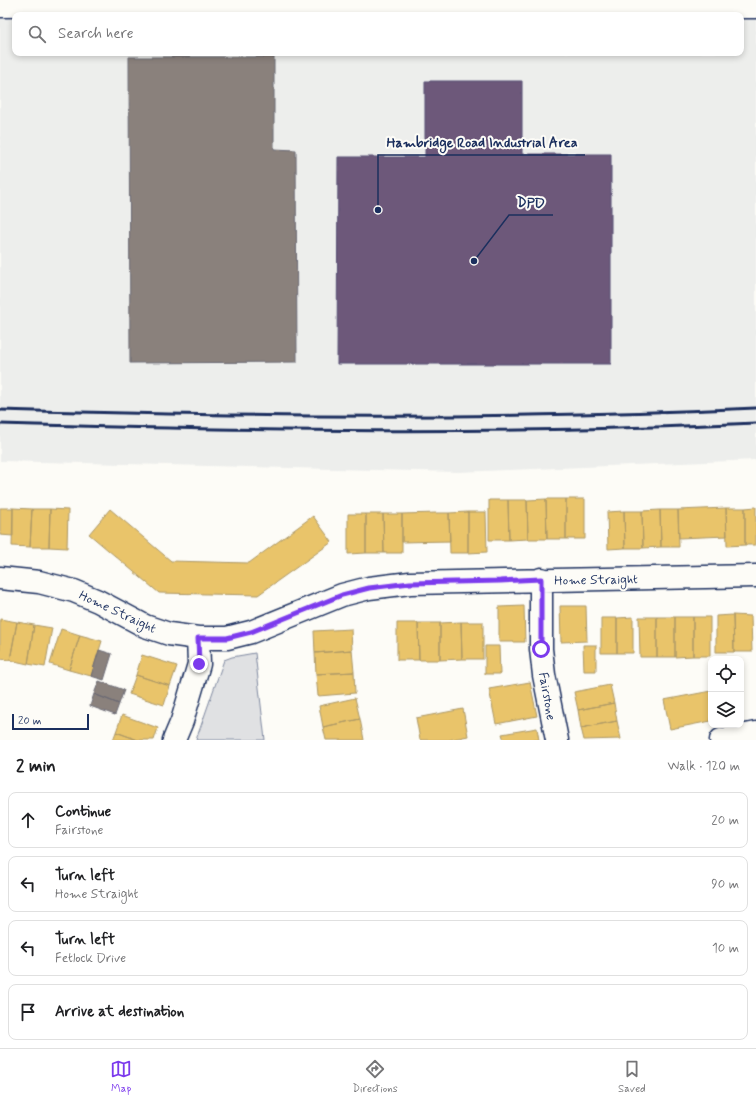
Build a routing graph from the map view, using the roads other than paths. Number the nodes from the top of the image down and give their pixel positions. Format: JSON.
{"nodes":[{"id":1,"x":0,"y":6,"type":"edge"},
{"id":2,"x":756,"y":7,"type":"edge"},
{"id":3,"x":756,"y":576,"type":"edge"},
{"id":4,"x":0,"y":578,"type":"edge"},
{"id":5,"x":541,"y":579,"type":"junction"},
{"id":6,"x":198,"y":638,"type":"junction"},
{"id":7,"x":756,"y":733,"type":"edge"},
{"id":8,"x":174,"y":740,"type":"edge"},
{"id":9,"x":556,"y":740,"type":"edge"},
{"id":10,"x":721,"y":740,"type":"edge"}],
"edges":[{"from":1,"to":2,"type":"street"},
{"from":3,"to":5,"type":"street","name":"Home Straight"},
{"from":4,"to":6,"type":"street","name":"Home Straight"},
{"from":5,"to":6,"type":"street","name":"Home Straight"},
{"from":5,"to":9,"type":"street","name":"Fairstone"},
{"from":6,"to":8,"type":"street"},
{"from":7,"to":10,"type":"street"}]}
